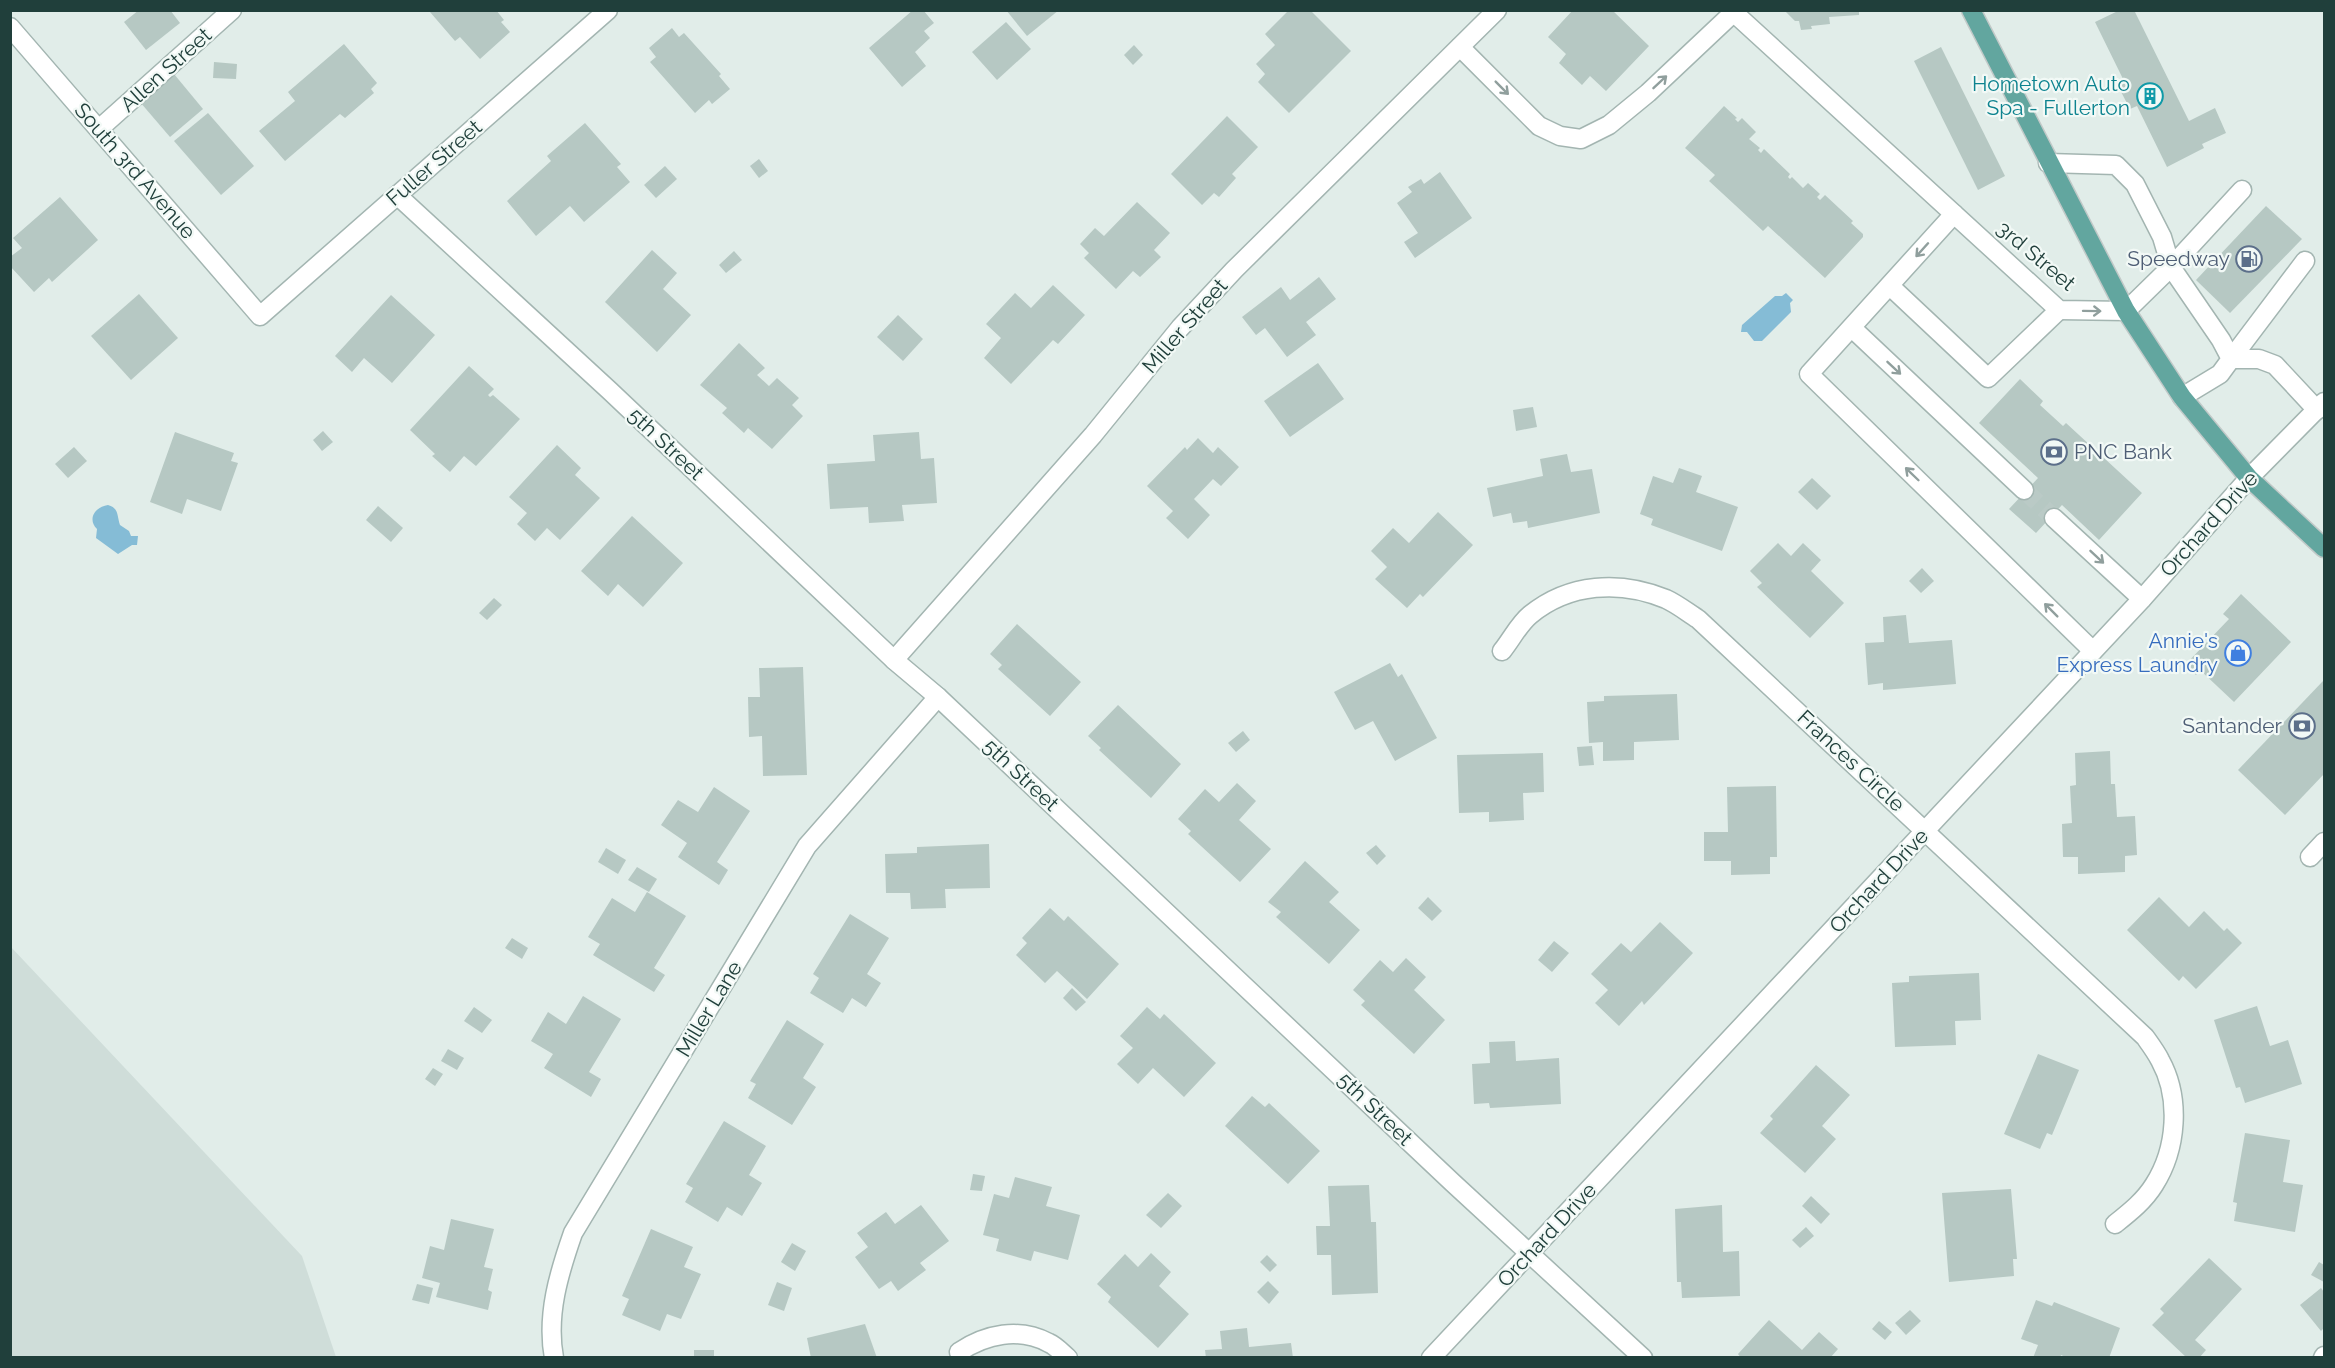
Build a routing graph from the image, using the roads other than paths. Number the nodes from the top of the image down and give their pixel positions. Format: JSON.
{"nodes":[{"id":1,"x":232,"y":10,"type":"edge"},
{"id":2,"x":608,"y":10,"type":"edge"},
{"id":3,"x":1497,"y":10,"type":"edge"},
{"id":4,"x":1971,"y":10,"type":"edge"},
{"id":5,"x":1732,"y":12,"type":"edge"},
{"id":6,"x":10,"y":27,"type":"edge"},
{"id":7,"x":1460,"y":47,"type":"junction"},
{"id":8,"x":99,"y":129,"type":"junction"},
{"id":9,"x":2048,"y":163,"type":"junction"},
{"id":10,"x":2242,"y":190,"type":"dead end"},
{"id":11,"x":397,"y":195,"type":"junction"},
{"id":12,"x":1954,"y":214,"type":"junction"},
{"id":13,"x":2305,"y":261,"type":"dead end"},
{"id":14,"x":2171,"y":267,"type":"junction"},
{"id":15,"x":1890,"y":286,"type":"junction"},
{"id":16,"x":2059,"y":310,"type":"junction"},
{"id":17,"x":2126,"y":311,"type":"junction"},
{"id":18,"x":260,"y":316,"type":"joint"},
{"id":19,"x":1852,"y":328,"type":"junction"},
{"id":20,"x":2231,"y":359,"type":"junction"},
{"id":21,"x":2182,"y":397,"type":"junction"},
{"id":22,"x":2321,"y":406,"type":"edge"},
{"id":23,"x":2248,"y":478,"type":"junction"},
{"id":24,"x":2024,"y":490,"type":"tunnel mouth"},
{"id":25,"x":2054,"y":518,"type":"tunnel mouth"},
{"id":26,"x":2325,"y":548,"type":"edge"},
{"id":27,"x":2142,"y":599,"type":"junction"},
{"id":28,"x":1502,"y":651,"type":"dead end"},
{"id":29,"x":2093,"y":651,"type":"junction"},
{"id":30,"x":894,"y":660,"type":"junction"},
{"id":31,"x":938,"y":697,"type":"junction"},
{"id":32,"x":1926,"y":831,"type":"junction"},
{"id":33,"x":2325,"y":842,"type":"edge"},
{"id":34,"x":2310,"y":857,"type":"dead end"},
{"id":35,"x":2115,"y":1224,"type":"dead end"},
{"id":36,"x":1530,"y":1253,"type":"junction"},
{"id":37,"x":959,"y":1352,"type":"dead end"},
{"id":38,"x":554,"y":1358,"type":"edge"},
{"id":39,"x":1068,"y":1358,"type":"edge"},
{"id":40,"x":1431,"y":1358,"type":"edge"},
{"id":41,"x":1643,"y":1358,"type":"edge"}],
"edges":[{"from":1,"to":8,"type":"street","name":"Allen Street"},
{"from":2,"to":11,"type":"street","name":"Fuller Street"},
{"from":3,"to":7,"type":"street","name":"Miller Street"},
{"from":4,"to":9,"type":"main road"},
{"from":7,"to":5,"type":"street","one_way":true},
{"from":5,"to":12,"type":"street","name":"3rd Street"},
{"from":6,"to":8,"type":"street","name":"South 3rd Avenue"},
{"from":7,"to":30,"type":"street","name":"Miller Street"},
{"from":8,"to":18,"type":"street","name":"South 3rd Avenue"},
{"from":9,"to":14,"type":"street"},
{"from":9,"to":17,"type":"main road"},
{"from":10,"to":14,"type":"street"},
{"from":11,"to":18,"type":"street","name":"Fuller Street"},
{"from":11,"to":30,"type":"street","name":"5th Street"},
{"from":12,"to":15,"type":"street","one_way":true},
{"from":12,"to":16,"type":"street","name":"3rd Street"},
{"from":13,"to":20,"type":"street"},
{"from":14,"to":17,"type":"street"},
{"from":14,"to":20,"type":"street"},
{"from":15,"to":16,"type":"street"},
{"from":15,"to":19,"type":"street"},
{"from":16,"to":17,"type":"street","name":"3rd Street","one_way":true},
{"from":17,"to":21,"type":"main road"},
{"from":19,"to":24,"type":"street","one_way":true},
{"from":29,"to":19,"type":"street","one_way":true},
{"from":20,"to":21,"type":"street"},
{"from":20,"to":22,"type":"street"},
{"from":21,"to":23,"type":"main road"},
{"from":22,"to":23,"type":"street","name":"Orchard Drive"},
{"from":23,"to":26,"type":"main road"},
{"from":23,"to":27,"type":"street","name":"Orchard Drive"},
{"from":25,"to":27,"type":"street","one_way":true},
{"from":27,"to":29,"type":"street","name":"Orchard Drive"},
{"from":28,"to":32,"type":"street","name":"Frances Circle"},
{"from":29,"to":32,"type":"street","name":"Orchard Drive"},
{"from":30,"to":31,"type":"street","name":"5th Street"},
{"from":31,"to":36,"type":"street","name":"5th Street"},
{"from":31,"to":38,"type":"street","name":"Miller Lane"},
{"from":32,"to":35,"type":"street","name":"Frances Circle"},
{"from":32,"to":36,"type":"street","name":"Orchard Drive"},
{"from":33,"to":34,"type":"street"},
{"from":36,"to":40,"type":"street","name":"Orchard Drive"},
{"from":36,"to":41,"type":"street","name":"5th Street"},
{"from":37,"to":39,"type":"street"}]}
